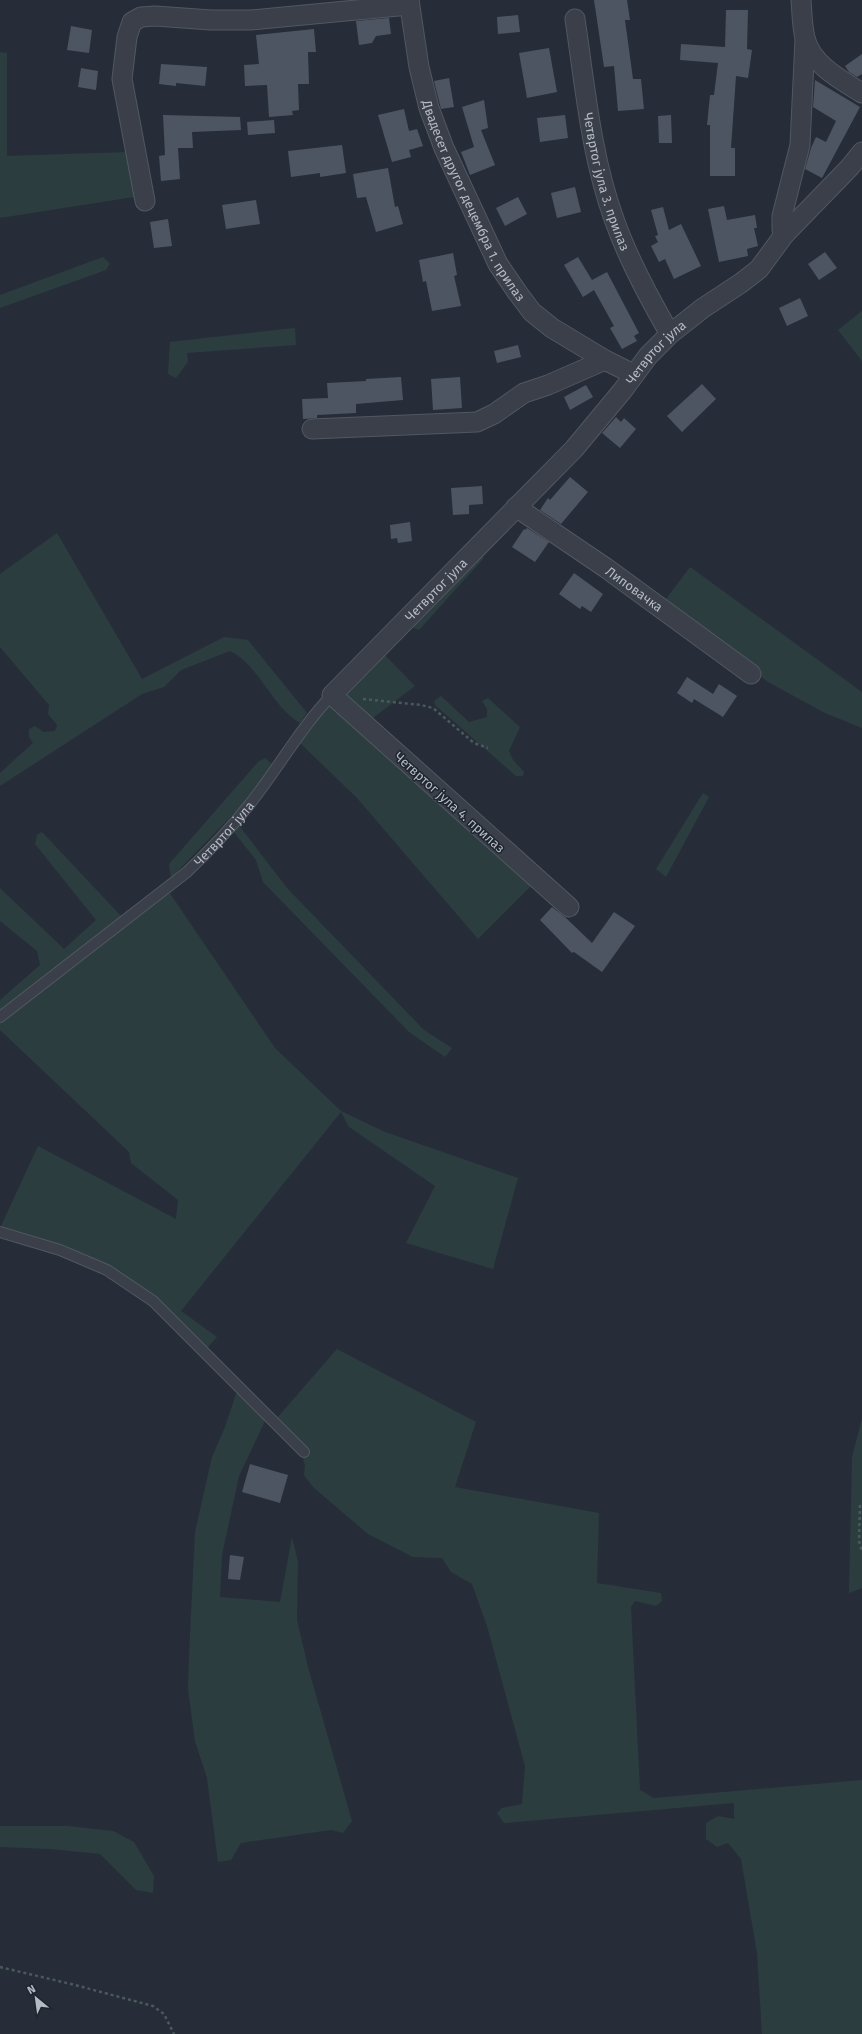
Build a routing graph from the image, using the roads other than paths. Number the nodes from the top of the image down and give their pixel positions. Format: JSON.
{"nodes":[{"id":1,"x":801,"y":0,"type":"edge"},
{"id":2,"x":409,"y":3,"type":"edge"},
{"id":3,"x":575,"y":19,"type":"dead end"},
{"id":4,"x":805,"y":38,"type":"junction"},
{"id":5,"x":862,"y":93,"type":"edge"},
{"id":6,"x":862,"y":152,"type":"edge"},
{"id":7,"x":145,"y":201,"type":"dead end"},
{"id":8,"x":784,"y":234,"type":"junction"},
{"id":9,"x":670,"y":334,"type":"junction"},
{"id":10,"x":605,"y":360,"type":"junction"},
{"id":11,"x":633,"y":374,"type":"junction"},
{"id":12,"x":312,"y":429,"type":"dead end"},
{"id":13,"x":516,"y":507,"type":"junction"},
{"id":14,"x":750,"y":674,"type":"dead end"},
{"id":15,"x":332,"y":695,"type":"junction"},
{"id":16,"x":569,"y":907,"type":"dead end"},
{"id":17,"x":0,"y":1017,"type":"edge"},
{"id":18,"x":0,"y":1232,"type":"edge"},
{"id":19,"x":304,"y":1452,"type":"dead end"}],
"edges":[{"from":1,"to":4,"type":"street"},
{"from":2,"to":7,"type":"street"},
{"from":2,"to":10,"type":"street","name":"Двадесет другог децембра 1. прилаз"},
{"from":3,"to":9,"type":"street","name":"Четвртог јула 3. прилаз"},
{"from":4,"to":5,"type":"street"},
{"from":4,"to":8,"type":"street"},
{"from":6,"to":8,"type":"street","name":"Четвртог јула"},
{"from":8,"to":9,"type":"street","name":"Четвртог јула"},
{"from":9,"to":11,"type":"street","name":"Четвртог јула"},
{"from":10,"to":11,"type":"street","name":"Двадесет другог децембра 1. прилаз"},
{"from":10,"to":12,"type":"street"},
{"from":11,"to":13,"type":"street","name":"Четвртог јула"},
{"from":13,"to":14,"type":"street","name":"Липовачка"},
{"from":13,"to":15,"type":"street","name":"Четвртог јула"},
{"from":15,"to":16,"type":"street","name":"Четвртог јула 4. прилаз"},
{"from":15,"to":17,"type":"lane","name":"Четвртог јула"},
{"from":18,"to":19,"type":"lane"}]}
